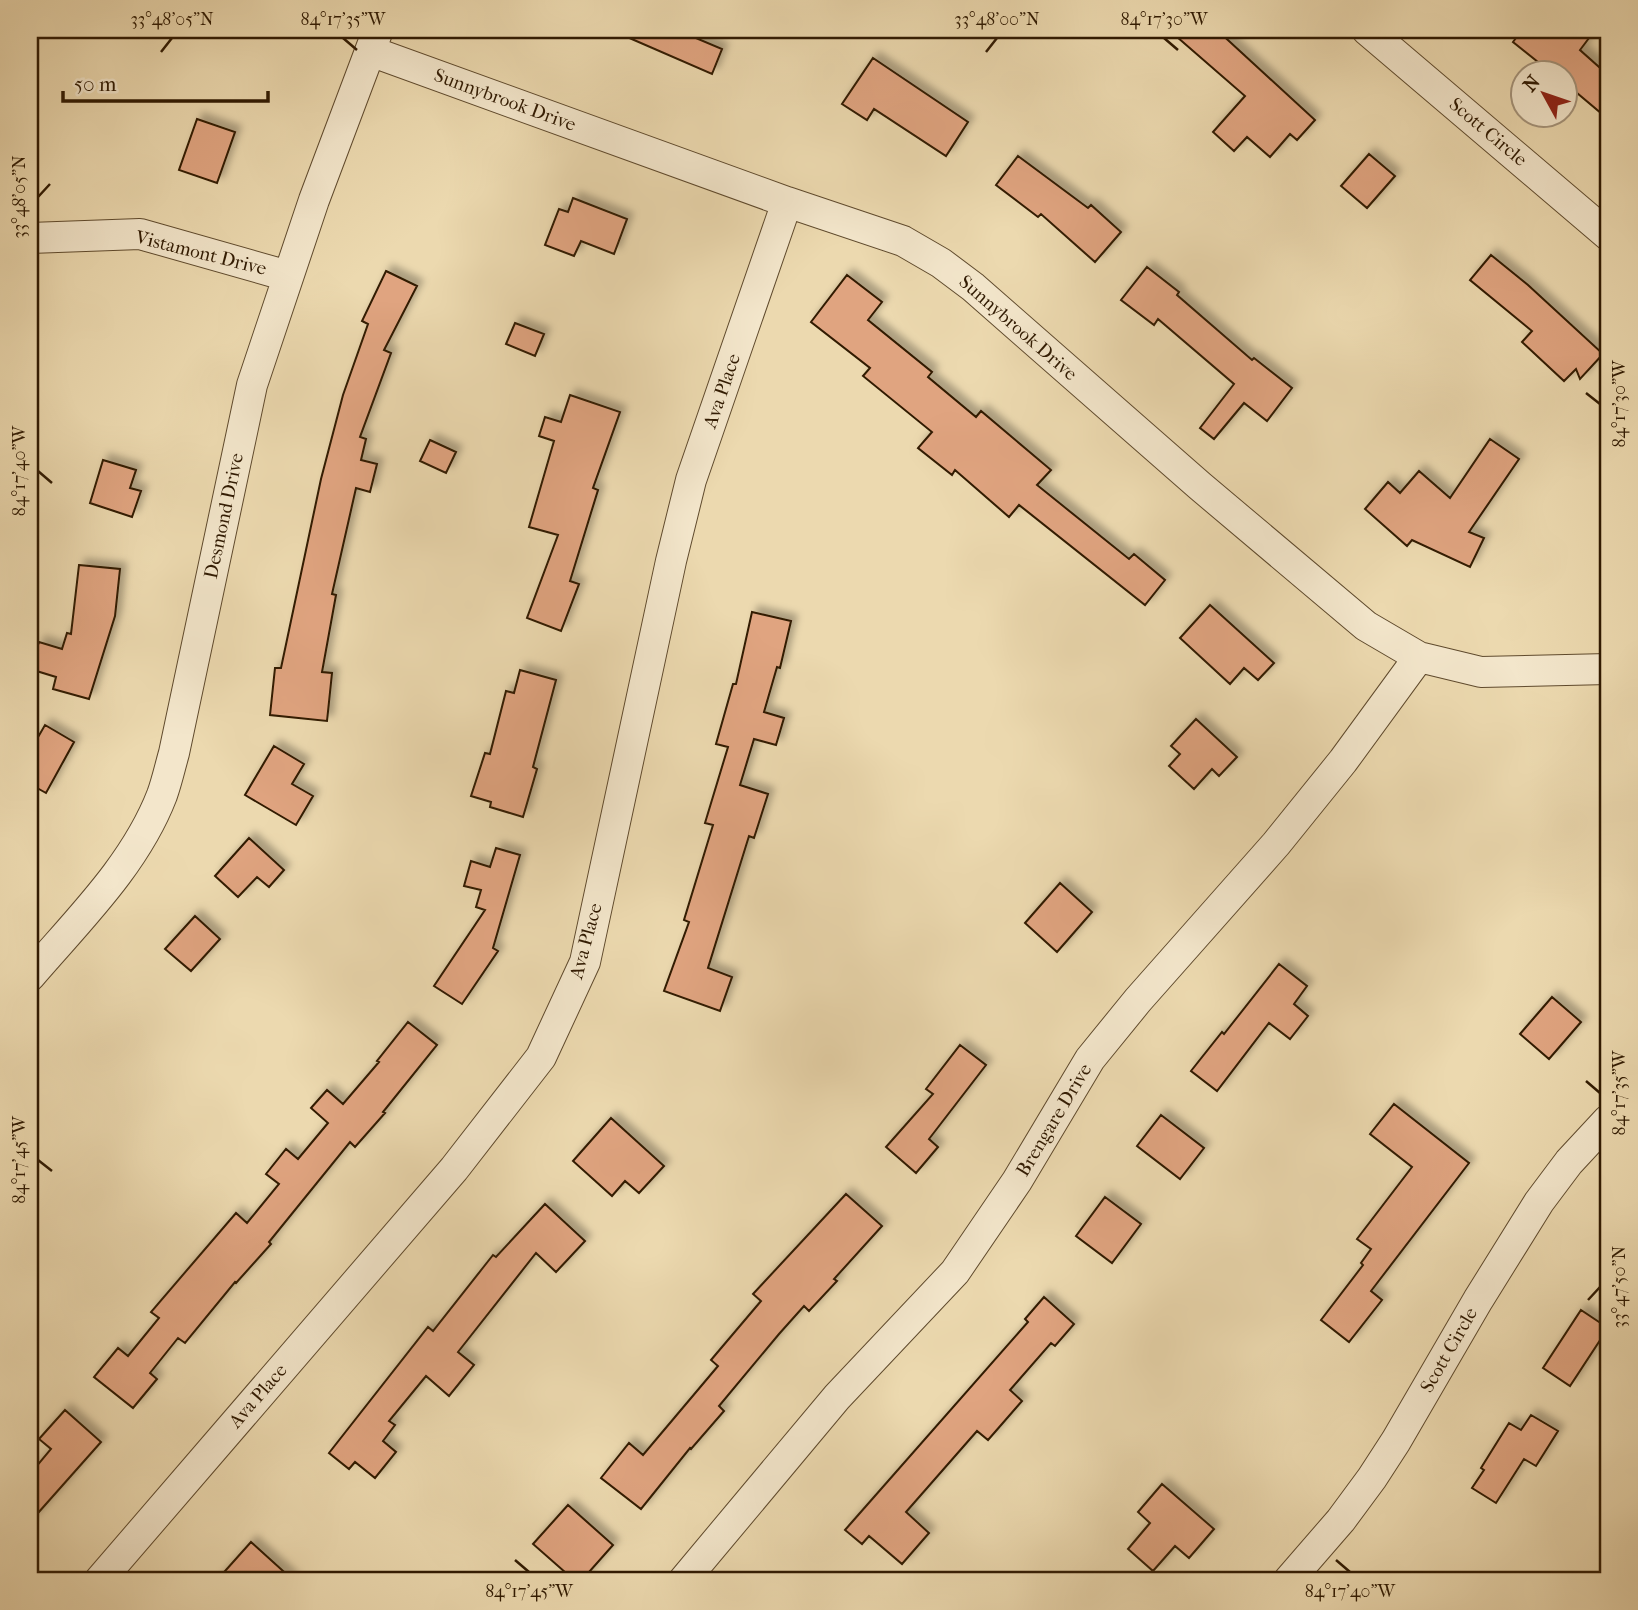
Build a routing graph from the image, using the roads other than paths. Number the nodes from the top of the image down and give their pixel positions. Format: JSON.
{"nodes":[{"id":1,"x":1367,"y":30,"type":"edge"},
{"id":2,"x":374,"y":40,"type":"edge"},
{"id":3,"x":787,"y":202,"type":"junction"},
{"id":4,"x":1608,"y":235,"type":"edge"},
{"id":5,"x":30,"y":237,"type":"edge"},
{"id":6,"x":288,"y":276,"type":"junction"},
{"id":7,"x":1419,"y":657,"type":"junction"},
{"id":8,"x":1608,"y":669,"type":"edge"},
{"id":9,"x":30,"y":976,"type":"edge"},
{"id":10,"x":1608,"y":1120,"type":"edge"},
{"id":11,"x":100,"y":1580,"type":"edge"},
{"id":12,"x":684,"y":1580,"type":"edge"},
{"id":13,"x":1289,"y":1580,"type":"edge"}],
"edges":[{"from":1,"to":4,"type":"street","name":"Scott Circle"},
{"from":2,"to":3,"type":"street","name":"Sunnybrook Drive"},
{"from":2,"to":6,"type":"street","name":"Desmond Drive"},
{"from":3,"to":7,"type":"street","name":"Sunnybrook Drive"},
{"from":3,"to":11,"type":"street","name":"Ava Place"},
{"from":5,"to":6,"type":"street","name":"Vistamont Drive"},
{"from":6,"to":9,"type":"street","name":"Desmond Drive"},
{"from":7,"to":8,"type":"street","name":"Sunnybrook Drive"},
{"from":7,"to":12,"type":"street","name":"Brengare Drive"},
{"from":10,"to":13,"type":"street","name":"Scott Circle"}]}
